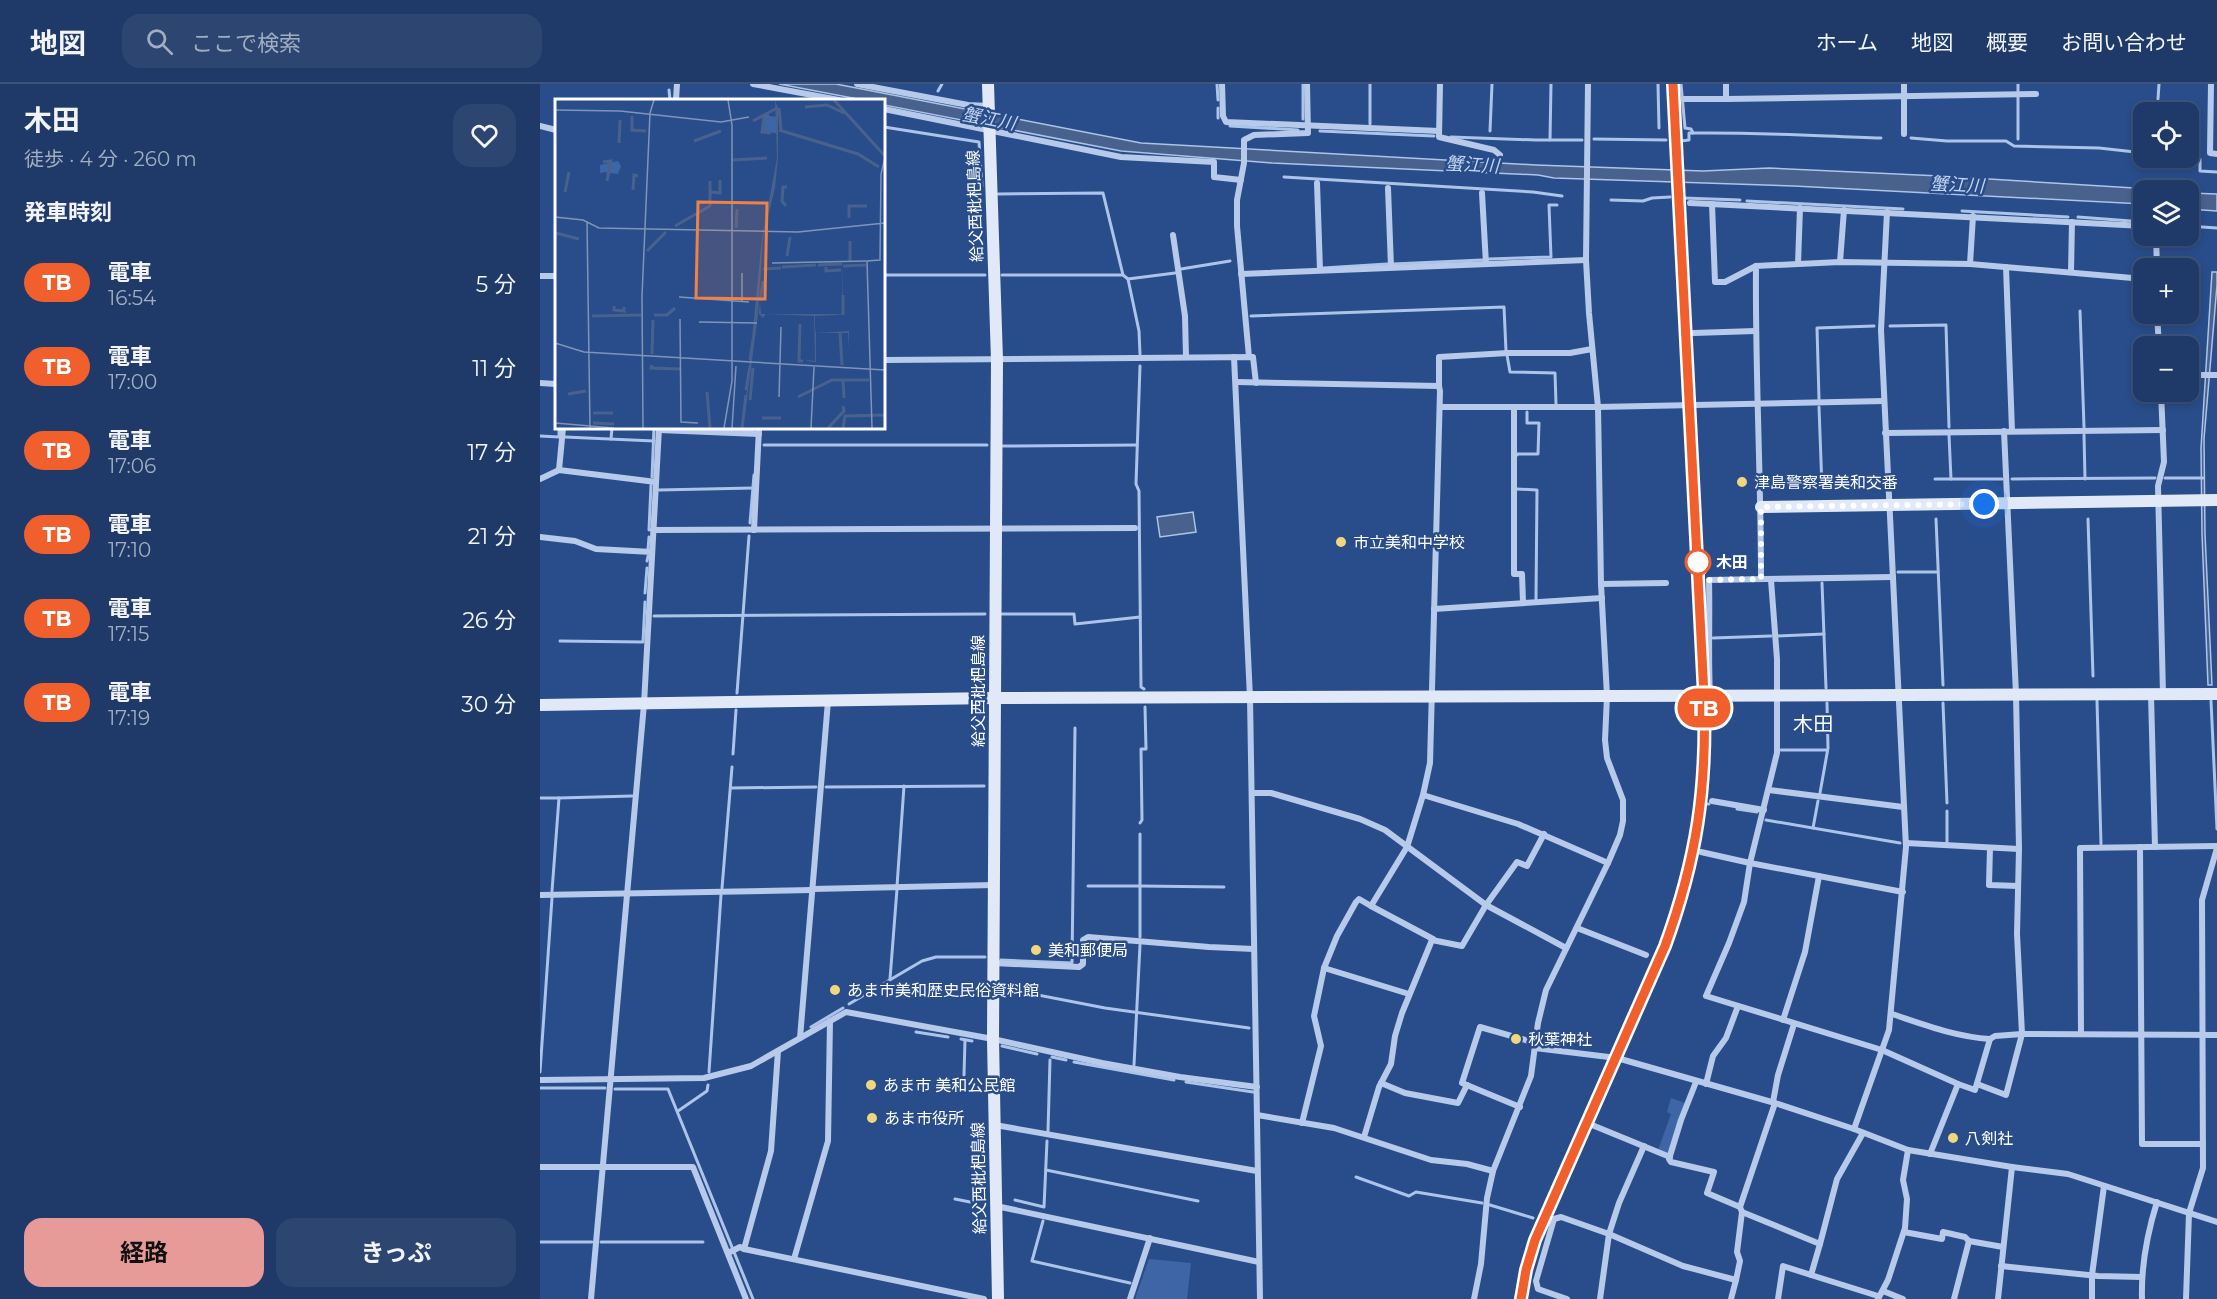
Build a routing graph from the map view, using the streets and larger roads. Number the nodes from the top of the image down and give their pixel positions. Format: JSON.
{"nodes":[{"id":1,"x":677,"y":84,"type":"edge"},
{"id":2,"x":753,"y":84,"type":"edge"},
{"id":3,"x":857,"y":84,"type":"edge"},
{"id":4,"x":988,"y":84,"type":"edge"},
{"id":5,"x":1222,"y":84,"type":"edge"},
{"id":6,"x":1307,"y":84,"type":"edge"},
{"id":7,"x":1440,"y":84,"type":"edge"},
{"id":8,"x":1588,"y":84,"type":"edge"},
{"id":9,"x":1726,"y":84,"type":"edge"},
{"id":10,"x":1904,"y":84,"type":"edge"},
{"id":11,"x":2211,"y":84,"type":"edge"},
{"id":12,"x":2036,"y":94,"type":"dead end"},
{"id":13,"x":1904,"y":96,"type":"junction"},
{"id":14,"x":676,"y":99,"type":"edge"},
{"id":15,"x":834,"y":99,"type":"edge"},
{"id":16,"x":1684,"y":99,"type":"dead end"},
{"id":17,"x":1726,"y":99,"type":"junction"},
{"id":18,"x":988,"y":106,"type":"junction"},
{"id":19,"x":885,"y":109,"type":"edge"},
{"id":20,"x":1308,"y":125,"type":"junction"},
{"id":21,"x":540,"y":126,"type":"edge"},
{"id":22,"x":555,"y":130,"type":"edge"},
{"id":23,"x":989,"y":131,"type":"junction"},
{"id":24,"x":1439,"y":131,"type":"junction"},
{"id":25,"x":1904,"y":134,"type":"dead end"},
{"id":26,"x":2217,"y":154,"type":"edge"},
{"id":27,"x":1500,"y":155,"type":"dead end"},
{"id":28,"x":1241,"y":180,"type":"junction"},
{"id":29,"x":1317,"y":183,"type":"dead end"},
{"id":30,"x":1388,"y":188,"type":"dead end"},
{"id":31,"x":1482,"y":193,"type":"dead end"},
{"id":32,"x":1690,"y":203,"type":"dead end"},
{"id":33,"x":1712,"y":204,"type":"junction"},
{"id":34,"x":1800,"y":208,"type":"junction"},
{"id":35,"x":1844,"y":210,"type":"junction"},
{"id":36,"x":1887,"y":212,"type":"junction"},
{"id":37,"x":1973,"y":216,"type":"junction"},
{"id":38,"x":2072,"y":222,"type":"junction"},
{"id":39,"x":2133,"y":225,"type":"edge"},
{"id":40,"x":1173,"y":235,"type":"dead end"},
{"id":41,"x":1586,"y":260,"type":"junction"},
{"id":42,"x":1840,"y":262,"type":"junction"},
{"id":43,"x":1884,"y":262,"type":"junction"},
{"id":44,"x":1486,"y":264,"type":"junction"},
{"id":45,"x":1798,"y":264,"type":"junction"},
{"id":46,"x":1970,"y":264,"type":"junction"},
{"id":47,"x":1756,"y":266,"type":"junction"},
{"id":48,"x":1391,"y":267,"type":"junction"},
{"id":49,"x":2006,"y":267,"type":"junction"},
{"id":50,"x":1320,"y":270,"type":"junction"},
{"id":51,"x":2072,"y":272,"type":"junction"},
{"id":52,"x":1241,"y":274,"type":"junction"},
{"id":53,"x":2133,"y":278,"type":"edge"},
{"id":54,"x":1755,"y":331,"type":"junction"},
{"id":55,"x":1694,"y":333,"type":"dead end"},
{"id":56,"x":1592,"y":349,"type":"junction"},
{"id":57,"x":1186,"y":357,"type":"junction"},
{"id":58,"x":1234,"y":357,"type":"junction"},
{"id":59,"x":1249,"y":357,"type":"junction"},
{"id":60,"x":885,"y":360,"type":"edge"},
{"id":61,"x":997,"y":360,"type":"junction"},
{"id":62,"x":2215,"y":375,"type":"edge"},
{"id":63,"x":2199,"y":376,"type":"edge"},
{"id":64,"x":1236,"y":382,"type":"junction"},
{"id":65,"x":540,"y":383,"type":"edge"},
{"id":66,"x":1256,"y":383,"type":"junction"},
{"id":67,"x":555,"y":384,"type":"edge"},
{"id":68,"x":1439,"y":386,"type":"junction"},
{"id":69,"x":1884,"y":401,"type":"junction"},
{"id":70,"x":2162,"y":402,"type":"edge"},
{"id":71,"x":1758,"y":404,"type":"junction"},
{"id":72,"x":1441,"y":406,"type":"junction"},
{"id":73,"x":1514,"y":406,"type":"junction"},
{"id":74,"x":1598,"y":407,"type":"junction"},
{"id":75,"x":563,"y":429,"type":"edge"},
{"id":76,"x":659,"y":429,"type":"edge"},
{"id":77,"x":692,"y":429,"type":"edge"},
{"id":78,"x":2163,"y":430,"type":"junction"},
{"id":79,"x":759,"y":431,"type":"edge"},
{"id":80,"x":2008,"y":431,"type":"junction"},
{"id":81,"x":1885,"y":433,"type":"junction"},
{"id":82,"x":559,"y":470,"type":"junction"},
{"id":83,"x":540,"y":479,"type":"edge"},
{"id":84,"x":656,"y":482,"type":"junction"},
{"id":85,"x":2217,"y":500,"type":"edge"},
{"id":86,"x":2158,"y":501,"type":"junction"},
{"id":87,"x":2008,"y":503,"type":"junction"},
{"id":88,"x":1889,"y":505,"type":"junction"},
{"id":89,"x":1761,"y":507,"type":"junction"},
{"id":90,"x":1135,"y":528,"type":"dead end"},
{"id":91,"x":653,"y":530,"type":"junction"},
{"id":92,"x":754,"y":530,"type":"junction"},
{"id":93,"x":995,"y":530,"type":"junction"},
{"id":94,"x":540,"y":537,"type":"edge"},
{"id":95,"x":652,"y":552,"type":"junction"},
{"id":96,"x":1893,"y":578,"type":"junction"},
{"id":97,"x":1761,"y":579,"type":"junction"},
{"id":98,"x":1771,"y":580,"type":"junction"},
{"id":99,"x":1601,"y":584,"type":"junction"},
{"id":100,"x":1666,"y":584,"type":"dead end"},
{"id":101,"x":1602,"y":598,"type":"junction"},
{"id":102,"x":1523,"y":602,"type":"junction"},
{"id":103,"x":1434,"y":609,"type":"junction"},
{"id":104,"x":2016,"y":694,"type":"junction"},
{"id":105,"x":2157,"y":694,"type":"junction"},
{"id":106,"x":2217,"y":694,"type":"edge"},
{"id":107,"x":1607,"y":696,"type":"junction"},
{"id":108,"x":1710,"y":696,"type":"junction"},
{"id":109,"x":1779,"y":696,"type":"junction"},
{"id":110,"x":1899,"y":696,"type":"junction"},
{"id":111,"x":1432,"y":697,"type":"junction"},
{"id":112,"x":995,"y":698,"type":"junction"},
{"id":113,"x":1250,"y":698,"type":"junction"},
{"id":114,"x":828,"y":701,"type":"junction"},
{"id":115,"x":644,"y":704,"type":"junction"},
{"id":116,"x":540,"y":705,"type":"edge"},
{"id":117,"x":1769,"y":790,"type":"junction"},
{"id":118,"x":1252,"y":793,"type":"junction"},
{"id":119,"x":1424,"y":795,"type":"junction"},
{"id":120,"x":1712,"y":801,"type":"dead end"},
{"id":121,"x":1903,"y":807,"type":"junction"},
{"id":122,"x":1764,"y":810,"type":"junction"},
{"id":123,"x":1544,"y":834,"type":"junction"},
{"id":124,"x":1906,"y":843,"type":"junction"},
{"id":125,"x":1407,"y":847,"type":"junction"},
{"id":126,"x":2140,"y":847,"type":"junction"},
{"id":127,"x":2155,"y":847,"type":"junction"},
{"id":128,"x":2217,"y":847,"type":"edge"},
{"id":129,"x":1990,"y":848,"type":"junction"},
{"id":130,"x":2019,"y":849,"type":"junction"},
{"id":131,"x":1701,"y":852,"type":"dead end"},
{"id":132,"x":1608,"y":863,"type":"junction"},
{"id":133,"x":1750,"y":863,"type":"junction"},
{"id":134,"x":1819,"y":876,"type":"junction"},
{"id":135,"x":994,"y":885,"type":"junction"},
{"id":136,"x":2018,"y":886,"type":"junction"},
{"id":137,"x":812,"y":889,"type":"junction"},
{"id":138,"x":1904,"y":892,"type":"junction"},
{"id":139,"x":627,"y":893,"type":"junction"},
{"id":140,"x":540,"y":895,"type":"edge"},
{"id":141,"x":1486,"y":905,"type":"junction"},
{"id":142,"x":1371,"y":906,"type":"junction"},
{"id":143,"x":1577,"y":928,"type":"junction"},
{"id":144,"x":1432,"y":940,"type":"junction"},
{"id":145,"x":1566,"y":948,"type":"junction"},
{"id":146,"x":1254,"y":949,"type":"junction"},
{"id":147,"x":1646,"y":955,"type":"dead end"},
{"id":148,"x":994,"y":963,"type":"junction"},
{"id":149,"x":1324,"y":968,"type":"junction"},
{"id":150,"x":1408,"y":994,"type":"junction"},
{"id":151,"x":1738,"y":1006,"type":"junction"},
{"id":152,"x":1892,"y":1014,"type":"junction"},
{"id":153,"x":1783,"y":1020,"type":"junction"},
{"id":154,"x":830,"y":1021,"type":"junction"},
{"id":155,"x":1794,"y":1024,"type":"junction"},
{"id":156,"x":2022,"y":1034,"type":"junction"},
{"id":157,"x":2081,"y":1034,"type":"junction"},
{"id":158,"x":2141,"y":1034,"type":"junction"},
{"id":159,"x":2203,"y":1034,"type":"junction"},
{"id":160,"x":2217,"y":1035,"type":"edge"},
{"id":161,"x":800,"y":1038,"type":"junction"},
{"id":162,"x":993,"y":1039,"type":"junction"},
{"id":163,"x":1990,"y":1039,"type":"junction"},
{"id":164,"x":1535,"y":1046,"type":"junction"},
{"id":165,"x":1882,"y":1050,"type":"junction"},
{"id":166,"x":778,"y":1052,"type":"junction"},
{"id":167,"x":540,"y":1080,"type":"edge"},
{"id":168,"x":611,"y":1080,"type":"junction"},
{"id":169,"x":1696,"y":1082,"type":"junction"},
{"id":170,"x":1381,"y":1083,"type":"junction"},
{"id":171,"x":1706,"y":1084,"type":"junction"},
{"id":172,"x":1958,"y":1084,"type":"junction"},
{"id":173,"x":1977,"y":1084,"type":"junction"},
{"id":174,"x":1467,"y":1085,"type":"junction"},
{"id":175,"x":1257,"y":1087,"type":"junction"},
{"id":176,"x":1774,"y":1103,"type":"junction"},
{"id":177,"x":1520,"y":1107,"type":"junction"},
{"id":178,"x":1257,"y":1115,"type":"junction"},
{"id":179,"x":1302,"y":1122,"type":"junction"},
{"id":180,"x":995,"y":1125,"type":"junction"},
{"id":181,"x":1592,"y":1125,"type":"dead end"},
{"id":182,"x":1854,"y":1129,"type":"junction"},
{"id":183,"x":1863,"y":1133,"type":"junction"},
{"id":184,"x":1364,"y":1137,"type":"junction"},
{"id":185,"x":2203,"y":1144,"type":"junction"},
{"id":186,"x":1644,"y":1146,"type":"junction"},
{"id":187,"x":1908,"y":1150,"type":"junction"},
{"id":188,"x":1930,"y":1154,"type":"junction"},
{"id":189,"x":1670,"y":1157,"type":"junction"},
{"id":190,"x":540,"y":1167,"type":"edge"},
{"id":191,"x":603,"y":1167,"type":"junction"},
{"id":192,"x":2012,"y":1167,"type":"junction"},
{"id":193,"x":1257,"y":1171,"type":"junction"},
{"id":194,"x":1493,"y":1171,"type":"junction"},
{"id":195,"x":2104,"y":1186,"type":"junction"},
{"id":196,"x":2157,"y":1202,"type":"junction"},
{"id":197,"x":996,"y":1206,"type":"junction"},
{"id":198,"x":1741,"y":1210,"type":"junction"},
{"id":199,"x":2189,"y":1213,"type":"junction"},
{"id":200,"x":2217,"y":1222,"type":"edge"},
{"id":201,"x":1904,"y":1232,"type":"junction"},
{"id":202,"x":1609,"y":1234,"type":"junction"},
{"id":203,"x":1150,"y":1238,"type":"junction"},
{"id":204,"x":1969,"y":1241,"type":"junction"},
{"id":205,"x":1820,"y":1244,"type":"junction"},
{"id":206,"x":2003,"y":1247,"type":"junction"},
{"id":207,"x":742,"y":1248,"type":"junction"},
{"id":208,"x":730,"y":1252,"type":"junction"},
{"id":209,"x":794,"y":1259,"type":"junction"},
{"id":210,"x":1259,"y":1262,"type":"junction"},
{"id":211,"x":2001,"y":1266,"type":"junction"},
{"id":212,"x":1811,"y":1275,"type":"junction"},
{"id":213,"x":2092,"y":1275,"type":"junction"},
{"id":214,"x":2141,"y":1277,"type":"junction"},
{"id":215,"x":1736,"y":1281,"type":"junction"},
{"id":216,"x":1880,"y":1295,"type":"edge"},
{"id":217,"x":591,"y":1299,"type":"edge"},
{"id":218,"x":746,"y":1299,"type":"edge"},
{"id":219,"x":984,"y":1299,"type":"edge"},
{"id":220,"x":998,"y":1299,"type":"edge"},
{"id":221,"x":1130,"y":1299,"type":"edge"},
{"id":222,"x":1260,"y":1299,"type":"edge"},
{"id":223,"x":1474,"y":1299,"type":"edge"},
{"id":224,"x":1567,"y":1299,"type":"edge"},
{"id":225,"x":1600,"y":1299,"type":"edge"},
{"id":226,"x":1731,"y":1299,"type":"edge"},
{"id":227,"x":1778,"y":1299,"type":"edge"},
{"id":228,"x":1903,"y":1299,"type":"edge"},
{"id":229,"x":1954,"y":1299,"type":"edge"},
{"id":230,"x":1998,"y":1299,"type":"edge"},
{"id":231,"x":2092,"y":1299,"type":"edge"},
{"id":232,"x":2142,"y":1299,"type":"edge"},
{"id":233,"x":2186,"y":1299,"type":"edge"}],
"edges":[{"from":1,"to":14,"type":"street"},
{"from":2,"to":15,"type":"street"},
{"from":3,"to":18,"type":"street"},
{"from":4,"to":18,"type":"street","name":"給父西枇杷島線"},
{"from":5,"to":20,"type":"street"},
{"from":6,"to":20,"type":"street"},
{"from":7,"to":24,"type":"street"},
{"from":8,"to":41,"type":"street"},
{"from":9,"to":17,"type":"street"},
{"from":10,"to":13,"type":"street"},
{"from":11,"to":26,"type":"street"},
{"from":12,"to":13,"type":"street"},
{"from":13,"to":17,"type":"street"},
{"from":13,"to":25,"type":"street"},
{"from":16,"to":17,"type":"street"},
{"from":18,"to":23,"type":"street","name":"給父西枇杷島線"},
{"from":19,"to":23,"type":"street"},
{"from":20,"to":24,"type":"street"},
{"from":20,"to":28,"type":"street"},
{"from":21,"to":22,"type":"street"},
{"from":23,"to":28,"type":"street"},
{"from":23,"to":61,"type":"street","name":"給父西枇杷島線"},
{"from":24,"to":27,"type":"street"},
{"from":28,"to":52,"type":"street"},
{"from":29,"to":50,"type":"street"},
{"from":30,"to":48,"type":"street"},
{"from":31,"to":44,"type":"street"},
{"from":32,"to":33,"type":"street"},
{"from":33,"to":34,"type":"street"},
{"from":33,"to":47,"type":"street"},
{"from":34,"to":35,"type":"street"},
{"from":34,"to":45,"type":"street"},
{"from":35,"to":36,"type":"street"},
{"from":35,"to":42,"type":"street"},
{"from":36,"to":37,"type":"street"},
{"from":36,"to":43,"type":"street"},
{"from":37,"to":38,"type":"street"},
{"from":37,"to":46,"type":"street"},
{"from":38,"to":39,"type":"street"},
{"from":38,"to":51,"type":"street"},
{"from":40,"to":57,"type":"street"},
{"from":41,"to":44,"type":"street"},
{"from":41,"to":56,"type":"street"},
{"from":42,"to":43,"type":"street"},
{"from":42,"to":45,"type":"street"},
{"from":43,"to":46,"type":"street"},
{"from":43,"to":69,"type":"street"},
{"from":44,"to":48,"type":"street"},
{"from":45,"to":47,"type":"street"},
{"from":46,"to":49,"type":"street"},
{"from":47,"to":54,"type":"street"},
{"from":48,"to":50,"type":"street"},
{"from":49,"to":51,"type":"street"},
{"from":49,"to":80,"type":"street"},
{"from":50,"to":52,"type":"street"},
{"from":51,"to":53,"type":"street"},
{"from":52,"to":59,"type":"street"},
{"from":54,"to":55,"type":"street"},
{"from":54,"to":71,"type":"street"},
{"from":56,"to":68,"type":"street"},
{"from":56,"to":74,"type":"street"},
{"from":57,"to":58,"type":"street"},
{"from":57,"to":61,"type":"street"},
{"from":58,"to":59,"type":"street"},
{"from":58,"to":64,"type":"street"},
{"from":59,"to":66,"type":"street"},
{"from":60,"to":61,"type":"street"},
{"from":61,"to":93,"type":"street","name":"給父西枇杷島線"},
{"from":62,"to":63,"type":"street"},
{"from":64,"to":66,"type":"street"},
{"from":64,"to":113,"type":"street"},
{"from":65,"to":67,"type":"street"},
{"from":66,"to":68,"type":"street"},
{"from":68,"to":72,"type":"street"},
{"from":69,"to":71,"type":"street"},
{"from":69,"to":81,"type":"street"},
{"from":70,"to":78,"type":"street"},
{"from":71,"to":74,"type":"street"},
{"from":71,"to":89,"type":"street"},
{"from":72,"to":73,"type":"street"},
{"from":72,"to":103,"type":"street"},
{"from":73,"to":74,"type":"street"},
{"from":73,"to":102,"type":"street"},
{"from":74,"to":99,"type":"street"},
{"from":75,"to":82,"type":"street"},
{"from":76,"to":84,"type":"street"},
{"from":77,"to":79,"type":"street"},
{"from":78,"to":80,"type":"street"},
{"from":78,"to":86,"type":"street"},
{"from":79,"to":92,"type":"street"},
{"from":80,"to":81,"type":"street"},
{"from":80,"to":87,"type":"street"},
{"from":81,"to":88,"type":"street"},
{"from":82,"to":83,"type":"street"},
{"from":82,"to":84,"type":"street"},
{"from":84,"to":91,"type":"street"},
{"from":85,"to":86,"type":"street"},
{"from":86,"to":87,"type":"street"},
{"from":86,"to":105,"type":"street"},
{"from":87,"to":88,"type":"street"},
{"from":87,"to":104,"type":"street"},
{"from":88,"to":89,"type":"street"},
{"from":88,"to":96,"type":"street"},
{"from":89,"to":97,"type":"street"},
{"from":90,"to":93,"type":"street"},
{"from":91,"to":92,"type":"street"},
{"from":91,"to":95,"type":"street"},
{"from":92,"to":93,"type":"street"},
{"from":93,"to":112,"type":"street","name":"給父西枇杷島線"},
{"from":94,"to":95,"type":"street"},
{"from":95,"to":115,"type":"street"},
{"from":96,"to":98,"type":"street"},
{"from":96,"to":110,"type":"street"},
{"from":97,"to":98,"type":"street"},
{"from":97,"to":108,"type":"street"},
{"from":98,"to":109,"type":"street"},
{"from":99,"to":100,"type":"street"},
{"from":99,"to":101,"type":"street"},
{"from":101,"to":102,"type":"street"},
{"from":101,"to":107,"type":"street"},
{"from":102,"to":103,"type":"street"},
{"from":103,"to":111,"type":"street"},
{"from":104,"to":105,"type":"street"},
{"from":104,"to":110,"type":"street"},
{"from":104,"to":130,"type":"street"},
{"from":105,"to":106,"type":"street"},
{"from":105,"to":127,"type":"street"},
{"from":107,"to":108,"type":"street"},
{"from":107,"to":111,"type":"street"},
{"from":107,"to":132,"type":"street"},
{"from":108,"to":109,"type":"street"},
{"from":109,"to":110,"type":"street"},
{"from":109,"to":117,"type":"street"},
{"from":110,"to":121,"type":"street"},
{"from":111,"to":113,"type":"street"},
{"from":111,"to":119,"type":"street"},
{"from":112,"to":113,"type":"street"},
{"from":112,"to":114,"type":"street"},
{"from":112,"to":135,"type":"street","name":"給父西枇杷島線"},
{"from":113,"to":118,"type":"street"},
{"from":114,"to":115,"type":"street"},
{"from":114,"to":137,"type":"street"},
{"from":115,"to":116,"type":"street"},
{"from":115,"to":139,"type":"street"},
{"from":117,"to":121,"type":"street"},
{"from":117,"to":122,"type":"street"},
{"from":118,"to":125,"type":"street"},
{"from":118,"to":146,"type":"street"},
{"from":119,"to":123,"type":"street"},
{"from":119,"to":125,"type":"street"},
{"from":120,"to":122,"type":"street"},
{"from":121,"to":124,"type":"street"},
{"from":122,"to":133,"type":"street"},
{"from":123,"to":132,"type":"street"},
{"from":123,"to":141,"type":"street"},
{"from":124,"to":129,"type":"street"},
{"from":124,"to":138,"type":"street"},
{"from":125,"to":141,"type":"street"},
{"from":125,"to":142,"type":"street"},
{"from":126,"to":127,"type":"street"},
{"from":126,"to":157,"type":"street"},
{"from":126,"to":158,"type":"street"},
{"from":127,"to":128,"type":"street"},
{"from":128,"to":159,"type":"street"},
{"from":129,"to":130,"type":"street"},
{"from":129,"to":136,"type":"street"},
{"from":130,"to":136,"type":"street"},
{"from":131,"to":133,"type":"street"},
{"from":132,"to":143,"type":"street"},
{"from":133,"to":134,"type":"street"},
{"from":133,"to":151,"type":"street"},
{"from":134,"to":138,"type":"street"},
{"from":134,"to":153,"type":"street"},
{"from":135,"to":137,"type":"street"},
{"from":135,"to":148,"type":"street","name":"給父西枇杷島線"},
{"from":136,"to":156,"type":"street"},
{"from":137,"to":139,"type":"street"},
{"from":137,"to":161,"type":"street"},
{"from":138,"to":152,"type":"street"},
{"from":139,"to":140,"type":"street"},
{"from":139,"to":168,"type":"street"},
{"from":141,"to":144,"type":"street"},
{"from":141,"to":145,"type":"street"},
{"from":142,"to":144,"type":"street"},
{"from":142,"to":149,"type":"street"},
{"from":143,"to":145,"type":"street"},
{"from":143,"to":147,"type":"street"},
{"from":144,"to":150,"type":"street"},
{"from":145,"to":164,"type":"street"},
{"from":146,"to":148,"type":"street"},
{"from":146,"to":175,"type":"street"},
{"from":148,"to":162,"type":"street","name":"給父西枇杷島線"},
{"from":149,"to":150,"type":"street"},
{"from":149,"to":179,"type":"street"},
{"from":150,"to":170,"type":"street"},
{"from":151,"to":153,"type":"street"},
{"from":151,"to":171,"type":"street"},
{"from":152,"to":163,"type":"street"},
{"from":152,"to":165,"type":"street"},
{"from":153,"to":155,"type":"street"},
{"from":154,"to":161,"type":"street"},
{"from":154,"to":162,"type":"street"},
{"from":154,"to":209,"type":"street"},
{"from":155,"to":165,"type":"street"},
{"from":155,"to":176,"type":"street"},
{"from":156,"to":157,"type":"street"},
{"from":156,"to":163,"type":"street"},
{"from":156,"to":173,"type":"street"},
{"from":157,"to":158,"type":"street"},
{"from":158,"to":159,"type":"street"},
{"from":158,"to":185,"type":"street"},
{"from":159,"to":160,"type":"street"},
{"from":159,"to":185,"type":"street"},
{"from":161,"to":166,"type":"street"},
{"from":162,"to":175,"type":"street"},
{"from":162,"to":180,"type":"street","name":"給父西枇杷島線"},
{"from":163,"to":173,"type":"street"},
{"from":164,"to":169,"type":"street"},
{"from":164,"to":174,"type":"street"},
{"from":164,"to":177,"type":"street"},
{"from":165,"to":172,"type":"street"},
{"from":165,"to":182,"type":"street"},
{"from":166,"to":168,"type":"street"},
{"from":166,"to":207,"type":"street"},
{"from":167,"to":168,"type":"street"},
{"from":168,"to":191,"type":"street"},
{"from":169,"to":171,"type":"street"},
{"from":169,"to":189,"type":"street"},
{"from":170,"to":174,"type":"street"},
{"from":170,"to":184,"type":"street"},
{"from":171,"to":176,"type":"street"},
{"from":172,"to":173,"type":"street"},
{"from":172,"to":188,"type":"street"},
{"from":174,"to":177,"type":"street"},
{"from":175,"to":178,"type":"street"},
{"from":176,"to":182,"type":"street"},
{"from":176,"to":198,"type":"street"},
{"from":177,"to":194,"type":"street"},
{"from":178,"to":179,"type":"street"},
{"from":178,"to":193,"type":"street"},
{"from":179,"to":184,"type":"street"},
{"from":180,"to":193,"type":"street"},
{"from":180,"to":197,"type":"street","name":"給父西枇杷島線"},
{"from":181,"to":186,"type":"street"},
{"from":182,"to":183,"type":"street"},
{"from":183,"to":187,"type":"street"},
{"from":183,"to":205,"type":"street"},
{"from":184,"to":194,"type":"street"},
{"from":185,"to":199,"type":"street"},
{"from":186,"to":189,"type":"street"},
{"from":186,"to":202,"type":"street"},
{"from":187,"to":188,"type":"street"},
{"from":187,"to":201,"type":"street"},
{"from":188,"to":192,"type":"street"},
{"from":189,"to":198,"type":"street"},
{"from":190,"to":191,"type":"street"},
{"from":191,"to":208,"type":"street"},
{"from":191,"to":217,"type":"street"},
{"from":192,"to":195,"type":"street"},
{"from":192,"to":206,"type":"street"},
{"from":193,"to":210,"type":"street"},
{"from":194,"to":223,"type":"street"},
{"from":195,"to":196,"type":"street"},
{"from":195,"to":213,"type":"street"},
{"from":196,"to":199,"type":"street"},
{"from":196,"to":214,"type":"street"},
{"from":197,"to":203,"type":"street"},
{"from":197,"to":220,"type":"street","name":"給父西枇杷島線"},
{"from":198,"to":205,"type":"street"},
{"from":198,"to":215,"type":"street"},
{"from":199,"to":200,"type":"street"},
{"from":199,"to":233,"type":"street"},
{"from":201,"to":204,"type":"street"},
{"from":201,"to":216,"type":"street"},
{"from":202,"to":215,"type":"street"},
{"from":202,"to":224,"type":"street"},
{"from":202,"to":225,"type":"street"},
{"from":203,"to":210,"type":"street"},
{"from":203,"to":221,"type":"street"},
{"from":204,"to":206,"type":"street"},
{"from":204,"to":229,"type":"street"},
{"from":205,"to":212,"type":"street"},
{"from":206,"to":211,"type":"street"},
{"from":207,"to":208,"type":"street"},
{"from":207,"to":209,"type":"street"},
{"from":208,"to":218,"type":"street"},
{"from":209,"to":219,"type":"street"},
{"from":210,"to":222,"type":"street"},
{"from":211,"to":213,"type":"street"},
{"from":211,"to":230,"type":"street"},
{"from":212,"to":216,"type":"street"},
{"from":212,"to":227,"type":"street"},
{"from":213,"to":214,"type":"street"},
{"from":213,"to":231,"type":"street"},
{"from":214,"to":232,"type":"street"},
{"from":215,"to":226,"type":"street"},
{"from":216,"to":228,"type":"street"}]}
